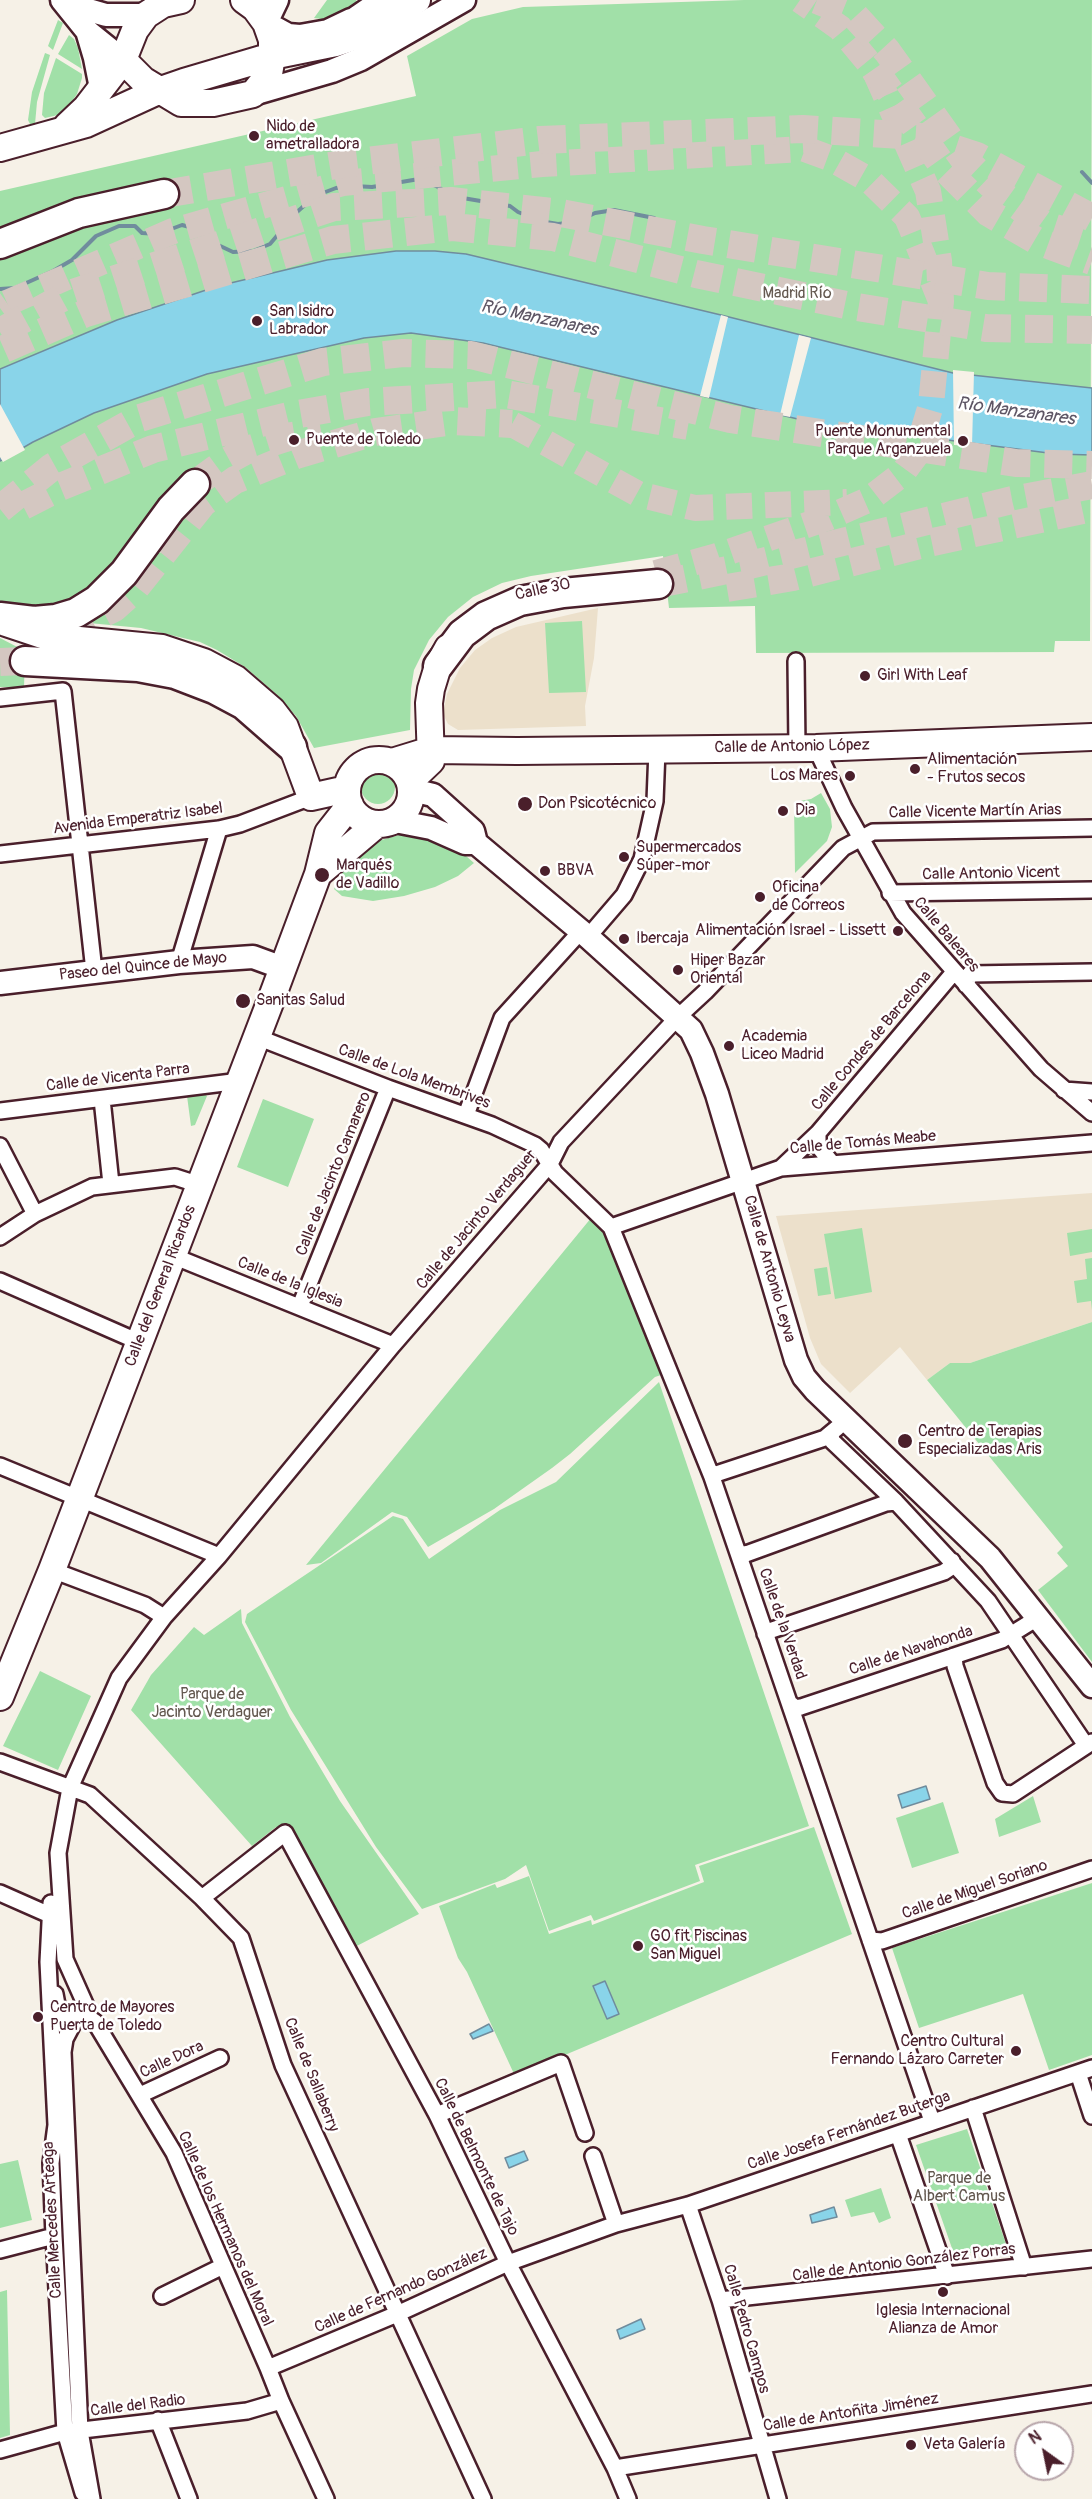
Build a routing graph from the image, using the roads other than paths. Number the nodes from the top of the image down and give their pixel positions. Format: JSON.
{"nodes":[{"id":1,"x":181,"y":0,"type":"edge"},
{"id":2,"x":244,"y":0,"type":"edge"},
{"id":3,"x":277,"y":0,"type":"edge"},
{"id":4,"x":382,"y":0,"type":"edge"},
{"id":5,"x":417,"y":0,"type":"edge"},
{"id":6,"x":464,"y":0,"type":"edge"},
{"id":7,"x":64,"y":2,"type":"edge"},
{"id":8,"x":151,"y":8,"type":"edge"},
{"id":9,"x":351,"y":20,"type":"junction"},
{"id":10,"x":266,"y":23,"type":"junction"},
{"id":11,"x":87,"y":31,"type":"junction"},
{"id":12,"x":318,"y":47,"type":"junction"},
{"id":13,"x":272,"y":56,"type":"junction"},
{"id":14,"x":123,"y":60,"type":"junction"},
{"id":15,"x":101,"y":88,"type":"junction"},
{"id":16,"x":158,"y":91,"type":"junction"},
{"id":17,"x":253,"y":94,"type":"junction"},
{"id":18,"x":52,"y":135,"type":"junction"},
{"id":19,"x":0,"y":148,"type":"edge"},
{"id":20,"x":164,"y":194,"type":"tunnel mouth"},
{"id":21,"x":0,"y":244,"type":"edge"},
{"id":22,"x":195,"y":484,"type":"tunnel mouth"},
{"id":23,"x":658,"y":584,"type":"tunnel mouth"},
{"id":24,"x":0,"y":619,"type":"edge"},
{"id":25,"x":25,"y":661,"type":"tunnel mouth"},
{"id":26,"x":795,"y":661,"type":"dead end"},
{"id":27,"x":438,"y":666,"type":"joint"},
{"id":28,"x":0,"y":698,"type":"edge"},
{"id":29,"x":1092,"y":737,"type":"edge"},
{"id":30,"x":292,"y":747,"type":"junction"},
{"id":31,"x":806,"y":748,"type":"junction"},
{"id":32,"x":431,"y":750,"type":"junction"},
{"id":33,"x":657,"y":750,"type":"junction"},
{"id":34,"x":492,"y":752,"type":"junction"},
{"id":35,"x":392,"y":762,"type":"junction"},
{"id":36,"x":411,"y":785,"type":"junction"},
{"id":37,"x":311,"y":797,"type":"junction"},
{"id":38,"x":348,"y":797,"type":"junction"},
{"id":39,"x":386,"y":823,"type":"junction"},
{"id":40,"x":219,"y":828,"type":"junction"},
{"id":41,"x":1092,"y":828,"type":"edge"},
{"id":42,"x":860,"y":838,"type":"junction"},
{"id":43,"x":476,"y":843,"type":"junction"},
{"id":44,"x":80,"y":844,"type":"junction"},
{"id":45,"x":0,"y":854,"type":"edge"},
{"id":46,"x":318,"y":874,"type":"junction"},
{"id":47,"x":1092,"y":890,"type":"edge"},
{"id":48,"x":890,"y":893,"type":"junction"},
{"id":49,"x":584,"y":934,"type":"junction"},
{"id":50,"x":179,"y":962,"type":"junction"},
{"id":51,"x":284,"y":968,"type":"junction"},
{"id":52,"x":94,"y":971,"type":"junction"},
{"id":53,"x":954,"y":972,"type":"junction"},
{"id":54,"x":1092,"y":972,"type":"edge"},
{"id":55,"x":0,"y":982,"type":"edge"},
{"id":56,"x":966,"y":985,"type":"junction"},
{"id":57,"x":678,"y":1017,"type":"junction"},
{"id":58,"x":257,"y":1037,"type":"junction"},
{"id":59,"x":240,"y":1081,"type":"junction"},
{"id":60,"x":388,"y":1088,"type":"junction"},
{"id":61,"x":1064,"y":1090,"type":"junction"},
{"id":62,"x":1092,"y":1092,"type":"edge"},
{"id":63,"x":102,"y":1099,"type":"junction"},
{"id":64,"x":0,"y":1111,"type":"edge"},
{"id":65,"x":1092,"y":1113,"type":"edge"},
{"id":66,"x":466,"y":1115,"type":"junction"},
{"id":67,"x":818,"y":1133,"type":"junction"},
{"id":68,"x":1092,"y":1143,"type":"edge"},
{"id":69,"x":0,"y":1146,"type":"edge"},
{"id":70,"x":832,"y":1163,"type":"junction"},
{"id":71,"x":550,"y":1164,"type":"junction"},
{"id":72,"x":781,"y":1168,"type":"junction"},
{"id":73,"x":744,"y":1182,"type":"junction"},
{"id":74,"x":111,"y":1184,"type":"junction"},
{"id":75,"x":200,"y":1185,"type":"junction"},
{"id":76,"x":36,"y":1214,"type":"junction"},
{"id":77,"x":611,"y":1227,"type":"junction"},
{"id":78,"x":0,"y":1237,"type":"edge"},
{"id":79,"x":173,"y":1256,"type":"junction"},
{"id":80,"x":0,"y":1281,"type":"edge"},
{"id":81,"x":300,"y":1306,"type":"junction"},
{"id":82,"x":139,"y":1342,"type":"junction"},
{"id":83,"x":393,"y":1345,"type":"junction"},
{"id":84,"x":838,"y":1426,"type":"junction"},
{"id":85,"x":0,"y":1466,"type":"edge"},
{"id":86,"x":712,"y":1477,"type":"junction"},
{"id":87,"x":78,"y":1499,"type":"junction"},
{"id":88,"x":896,"y":1503,"type":"junction"},
{"id":89,"x":738,"y":1553,"type":"junction"},
{"id":90,"x":219,"y":1556,"type":"junction"},
{"id":91,"x":952,"y":1561,"type":"junction"},
{"id":92,"x":52,"y":1570,"type":"junction"},
{"id":93,"x":164,"y":1617,"type":"junction"},
{"id":94,"x":1039,"y":1617,"type":"junction"},
{"id":95,"x":765,"y":1634,"type":"junction"},
{"id":96,"x":1012,"y":1635,"type":"junction"},
{"id":97,"x":954,"y":1656,"type":"junction"},
{"id":98,"x":3,"y":1679,"type":"edge"},
{"id":99,"x":1092,"y":1686,"type":"edge"},
{"id":100,"x":791,"y":1704,"type":"junction"},
{"id":101,"x":1088,"y":1744,"type":"edge"},
{"id":102,"x":0,"y":1762,"type":"edge"},
{"id":103,"x":70,"y":1788,"type":"junction"},
{"id":104,"x":1092,"y":1869,"type":"edge"},
{"id":105,"x":0,"y":1893,"type":"edge"},
{"id":106,"x":202,"y":1898,"type":"junction"},
{"id":107,"x":52,"y":1916,"type":"junction"},
{"id":108,"x":870,"y":1940,"type":"junction"},
{"id":109,"x":48,"y":1962,"type":"junction"},
{"id":110,"x":80,"y":2015,"type":"junction"},
{"id":111,"x":220,"y":2058,"type":"dead end"},
{"id":112,"x":1085,"y":2071,"type":"edge"},
{"id":113,"x":140,"y":2095,"type":"junction"},
{"id":114,"x":973,"y":2108,"type":"junction"},
{"id":115,"x":437,"y":2115,"type":"junction"},
{"id":116,"x":1092,"y":2115,"type":"edge"},
{"id":117,"x":932,"y":2121,"type":"junction"},
{"id":118,"x":585,"y":2133,"type":"dead end"},
{"id":119,"x":898,"y":2134,"type":"junction"},
{"id":120,"x":593,"y":2156,"type":"dead end"},
{"id":121,"x":688,"y":2205,"type":"junction"},
{"id":122,"x":616,"y":2224,"type":"junction"},
{"id":123,"x":54,"y":2236,"type":"junction"},
{"id":124,"x":0,"y":2250,"type":"edge"},
{"id":125,"x":1092,"y":2259,"type":"edge"},
{"id":126,"x":508,"y":2263,"type":"junction"},
{"id":127,"x":223,"y":2266,"type":"junction"},
{"id":128,"x":1024,"y":2267,"type":"junction"},
{"id":129,"x":948,"y":2276,"type":"junction"},
{"id":130,"x":162,"y":2296,"type":"dead end"},
{"id":131,"x":720,"y":2301,"type":"junction"},
{"id":132,"x":397,"y":2314,"type":"junction"},
{"id":133,"x":268,"y":2368,"type":"junction"},
{"id":134,"x":1092,"y":2394,"type":"edge"},
{"id":135,"x":281,"y":2401,"type":"junction"},
{"id":136,"x":158,"y":2420,"type":"junction"},
{"id":137,"x":72,"y":2432,"type":"junction"},
{"id":138,"x":761,"y":2445,"type":"junction"},
{"id":139,"x":0,"y":2450,"type":"edge"},
{"id":140,"x":615,"y":2468,"type":"junction"},
{"id":141,"x":84,"y":2499,"type":"edge"},
{"id":142,"x":92,"y":2499,"type":"edge"},
{"id":143,"x":189,"y":2499,"type":"edge"},
{"id":144,"x":326,"y":2499,"type":"edge"},
{"id":145,"x":483,"y":2499,"type":"edge"},
{"id":146,"x":628,"y":2499,"type":"edge"},
{"id":147,"x":778,"y":2499,"type":"edge"}],
"edges":[{"from":1,"to":8,"type":"main road"},
{"from":2,"to":10,"type":"main road"},
{"from":3,"to":10,"type":"main road"},
{"from":4,"to":9,"type":"main road"},
{"from":5,"to":12,"type":"main road"},
{"from":6,"to":17,"type":"main road"},
{"from":7,"to":8,"type":"main road"},
{"from":7,"to":11,"type":"main road"},
{"from":8,"to":14,"type":"main road"},
{"from":9,"to":10,"type":"main road"},
{"from":9,"to":12,"type":"main road"},
{"from":10,"to":13,"type":"main road"},
{"from":11,"to":14,"type":"main road"},
{"from":11,"to":15,"type":"main road"},
{"from":12,"to":13,"type":"main road"},
{"from":13,"to":16,"type":"main road"},
{"from":13,"to":17,"type":"main road"},
{"from":14,"to":15,"type":"main road"},
{"from":14,"to":16,"type":"main road"},
{"from":15,"to":18,"type":"main road"},
{"from":16,"to":17,"type":"main road"},
{"from":16,"to":18,"type":"main road"},
{"from":18,"to":19,"type":"main road"},
{"from":20,"to":21,"type":"highway"},
{"from":22,"to":24,"type":"highway"},
{"from":23,"to":27,"type":"highway"},
{"from":24,"to":30,"type":"main road"},
{"from":25,"to":30,"type":"highway"},
{"from":26,"to":31,"type":"street"},
{"from":27,"to":32,"type":"main road"},
{"from":28,"to":44,"type":"street"},
{"from":29,"to":31,"type":"main road","name":"Calle de Antonio López"},
{"from":30,"to":37,"type":"main road"},
{"from":31,"to":33,"type":"main road","name":"Calle de Antonio López"},
{"from":31,"to":42,"type":"street","name":"Calle Baleares"},
{"from":32,"to":34,"type":"main road","name":"Calle de Antonio López"},
{"from":32,"to":35,"type":"main road","name":"Calle de Antonio López"},
{"from":32,"to":36,"type":"main road"},
{"from":33,"to":34,"type":"main road","name":"Calle de Antonio López"},
{"from":33,"to":49,"type":"street"},
{"from":34,"to":36,"type":"main road","name":"Calle de Antonio López"},
{"from":35,"to":36,"type":"main road"},
{"from":35,"to":38,"type":"main road"},
{"from":36,"to":39,"type":"main road"},
{"from":36,"to":43,"type":"main road","name":"Calle de Antonio Leyva"},
{"from":37,"to":38,"type":"main road"},
{"from":37,"to":40,"type":"street","name":"Avenida Emperatriz Isabel"},
{"from":38,"to":39,"type":"main road"},
{"from":38,"to":46,"type":"main road","name":"Calle del General Ricardos"},
{"from":39,"to":43,"type":"main road","name":"Calle de Antonio Leyva"},
{"from":39,"to":46,"type":"main road","name":"Calle del General Ricardos"},
{"from":40,"to":44,"type":"street","name":"Avenida Emperatriz Isabel"},
{"from":40,"to":50,"type":"street"},
{"from":41,"to":42,"type":"street","name":"Calle Vicente Martín Arias"},
{"from":42,"to":48,"type":"street","name":"Calle Baleares"},
{"from":42,"to":57,"type":"street","name":"Calle de Jacinto Verdaguer"},
{"from":43,"to":49,"type":"main road","name":"Calle de Antonio Leyva"},
{"from":44,"to":45,"type":"street","name":"Avenida Emperatriz Isabel"},
{"from":44,"to":52,"type":"street"},
{"from":46,"to":51,"type":"main road","name":"Calle del General Ricardos"},
{"from":47,"to":48,"type":"street","name":"Calle Antonio Vicent"},
{"from":48,"to":53,"type":"street","name":"Calle Baleares"},
{"from":49,"to":57,"type":"main road","name":"Calle de Antonio Leyva"},
{"from":49,"to":66,"type":"street"},
{"from":50,"to":51,"type":"main road","name":"Paseo del Quince de Mayo"},
{"from":50,"to":52,"type":"main road","name":"Paseo del Quince de Mayo"},
{"from":51,"to":58,"type":"main road","name":"Calle del General Ricardos"},
{"from":52,"to":55,"type":"main road","name":"Paseo del Quince de Mayo"},
{"from":53,"to":56,"type":"street","name":"Calle Baleares"},
{"from":53,"to":67,"type":"street","name":"Calle Condes de Barcelona"},
{"from":54,"to":56,"type":"street"},
{"from":56,"to":61,"type":"street","name":"Calle Baleares"},
{"from":57,"to":71,"type":"street","name":"Calle de Jacinto Verdaguer"},
{"from":57,"to":73,"type":"main road","name":"Calle de Antonio Leyva"},
{"from":58,"to":59,"type":"main road","name":"Calle del General Ricardos"},
{"from":58,"to":60,"type":"street","name":"Calle de Lola Membrives"},
{"from":59,"to":63,"type":"street","name":"Calle de Vicenta Parra"},
{"from":59,"to":75,"type":"main road","name":"Calle del General Ricardos"},
{"from":60,"to":66,"type":"street","name":"Calle de Lola Membrives"},
{"from":60,"to":81,"type":"street","name":"Calle de Jacinto Camarero"},
{"from":61,"to":62,"type":"street"},
{"from":61,"to":65,"type":"street","name":"Calle Baleares"},
{"from":63,"to":64,"type":"street","name":"Calle de Vicenta Parra"},
{"from":63,"to":74,"type":"street"},
{"from":66,"to":71,"type":"street","name":"Calle de Lola Membrives"},
{"from":67,"to":70,"type":"street","name":"Calle Condes de Barcelona"},
{"from":67,"to":72,"type":"street","name":"Calle Condes de Barcelona"},
{"from":68,"to":70,"type":"street","name":"Calle de Tomás Meabe"},
{"from":69,"to":76,"type":"street"},
{"from":70,"to":72,"type":"street","name":"Calle de Tomás Meabe"},
{"from":71,"to":77,"type":"street","name":"Calle de la Verdad"},
{"from":71,"to":83,"type":"street","name":"Calle de Jacinto Verdaguer"},
{"from":72,"to":73,"type":"street","name":"Calle de Tomás Meabe"},
{"from":73,"to":77,"type":"street","name":"Calle de Tomás Meabe"},
{"from":73,"to":84,"type":"main road","name":"Calle de Antonio Leyva"},
{"from":74,"to":75,"type":"street"},
{"from":74,"to":76,"type":"street"},
{"from":75,"to":79,"type":"main road","name":"Calle del General Ricardos"},
{"from":76,"to":78,"type":"street"},
{"from":77,"to":86,"type":"street","name":"Calle de la Verdad"},
{"from":79,"to":81,"type":"street","name":"Calle de la Iglesia"},
{"from":79,"to":82,"type":"main road","name":"Calle del General Ricardos"},
{"from":80,"to":82,"type":"street"},
{"from":81,"to":83,"type":"street","name":"Calle de la Iglesia"},
{"from":82,"to":87,"type":"main road","name":"Calle del General Ricardos"},
{"from":83,"to":90,"type":"street","name":"Calle de Jacinto Verdaguer"},
{"from":84,"to":86,"type":"street"},
{"from":84,"to":88,"type":"street","name":"Calle de Antonio Leyva"},
{"from":84,"to":94,"type":"main road","name":"Calle de Antonio Leyva"},
{"from":85,"to":87,"type":"street"},
{"from":86,"to":89,"type":"street","name":"Calle de la Verdad"},
{"from":87,"to":90,"type":"street"},
{"from":87,"to":92,"type":"main road","name":"Calle del General Ricardos"},
{"from":88,"to":89,"type":"street"},
{"from":88,"to":91,"type":"street","name":"Calle de Antonio Leyva"},
{"from":89,"to":95,"type":"street","name":"Calle de la Verdad"},
{"from":90,"to":93,"type":"street","name":"Calle de Jacinto Verdaguer"},
{"from":91,"to":95,"type":"street"},
{"from":91,"to":96,"type":"street","name":"Calle de Antonio Leyva"},
{"from":92,"to":93,"type":"street"},
{"from":92,"to":98,"type":"main road","name":"Calle del General Ricardos"},
{"from":93,"to":103,"type":"street","name":"Calle de Jacinto Verdaguer"},
{"from":94,"to":96,"type":"street","name":"Calle de Navahonda"},
{"from":94,"to":99,"type":"main road","name":"Calle de Antonio Leyva"},
{"from":95,"to":100,"type":"street","name":"Calle de la Verdad"},
{"from":96,"to":97,"type":"street","name":"Calle de Navahonda"},
{"from":96,"to":101,"type":"street","name":"Calle de Antonio Leyva"},
{"from":97,"to":100,"type":"street","name":"Calle de Navahonda"},
{"from":97,"to":101,"type":"street"},
{"from":100,"to":108,"type":"street","name":"Calle de la Verdad"},
{"from":102,"to":103,"type":"street","name":"Calle de Sallaberry"},
{"from":103,"to":106,"type":"street","name":"Calle de Sallaberry"},
{"from":103,"to":107,"type":"street","name":"Calle Mercedes Arteaga"},
{"from":103,"to":110,"type":"street"},
{"from":104,"to":108,"type":"street","name":"Calle de Miguel Soriano"},
{"from":105,"to":107,"type":"street"},
{"from":106,"to":115,"type":"street","name":"Calle de Belmonte de Tajo"},
{"from":106,"to":132,"type":"street","name":"Calle de Sallaberry"},
{"from":107,"to":109,"type":"street","name":"Calle Mercedes Arteaga"},
{"from":108,"to":117,"type":"street","name":"Calle de la Verdad"},
{"from":109,"to":110,"type":"street","name":"Calle Mercedes Arteaga"},
{"from":109,"to":123,"type":"street","name":"Calle Mercedes Arteaga"},
{"from":110,"to":113,"type":"street","name":"Calle de los Hermanos del Moral"},
{"from":110,"to":137,"type":"street","name":"Calle Mercedes Arteaga"},
{"from":111,"to":113,"type":"street","name":"Calle Dora"},
{"from":112,"to":114,"type":"street","name":"Calle Josefa Fernández Buterga"},
{"from":112,"to":116,"type":"street"},
{"from":113,"to":127,"type":"street","name":"Calle de los Hermanos del Moral"},
{"from":114,"to":117,"type":"street","name":"Calle Josefa Fernández Buterga"},
{"from":114,"to":128,"type":"street"},
{"from":115,"to":118,"type":"street"},
{"from":115,"to":126,"type":"street","name":"Calle de Belmonte de Tajo"},
{"from":117,"to":119,"type":"street","name":"Calle Josefa Fernández Buterga"},
{"from":119,"to":121,"type":"street","name":"Calle Josefa Fernández Buterga"},
{"from":119,"to":129,"type":"street"},
{"from":120,"to":122,"type":"street"},
{"from":121,"to":122,"type":"street","name":"Calle Josefa Fernández Buterga"},
{"from":121,"to":131,"type":"street","name":"Calle Pedro Campos"},
{"from":122,"to":126,"type":"street","name":"Calle de Fernando González"},
{"from":123,"to":124,"type":"street"},
{"from":123,"to":137,"type":"street","name":"Calle Mercedes Arteaga"},
{"from":125,"to":128,"type":"street","name":"Calle de Antonio González Porras"},
{"from":126,"to":132,"type":"street","name":"Calle de Fernando González"},
{"from":126,"to":140,"type":"street","name":"Calle de Belmonte de Tajo"},
{"from":127,"to":130,"type":"street"},
{"from":127,"to":133,"type":"street","name":"Calle de los Hermanos del Moral"},
{"from":128,"to":129,"type":"street","name":"Calle de Antonio González Porras"},
{"from":129,"to":131,"type":"street","name":"Calle de Antonio González Porras"},
{"from":131,"to":138,"type":"street","name":"Calle Pedro Campos"},
{"from":132,"to":133,"type":"street","name":"Calle de Fernando González"},
{"from":132,"to":145,"type":"street","name":"Calle de Sallaberry"},
{"from":133,"to":135,"type":"street","name":"Calle de los Hermanos del Moral"},
{"from":134,"to":138,"type":"street","name":"Calle de Antoñita Jiménez"},
{"from":135,"to":136,"type":"street","name":"Calle del Radio"},
{"from":135,"to":144,"type":"street","name":"Calle de los Hermanos del Moral"},
{"from":136,"to":137,"type":"street","name":"Calle del Radio"},
{"from":136,"to":143,"type":"street"},
{"from":137,"to":139,"type":"street","name":"Calle del Radio"},
{"from":137,"to":141,"type":"street","name":"Calle Mercedes Arteaga"},
{"from":137,"to":142,"type":"street","name":"Calle Mercedes Arteaga"},
{"from":138,"to":140,"type":"street","name":"Calle de Antoñita Jiménez"},
{"from":138,"to":147,"type":"street","name":"Calle Pedro Campos"},
{"from":140,"to":146,"type":"street","name":"Calle de Belmonte de Tajo"}]}
